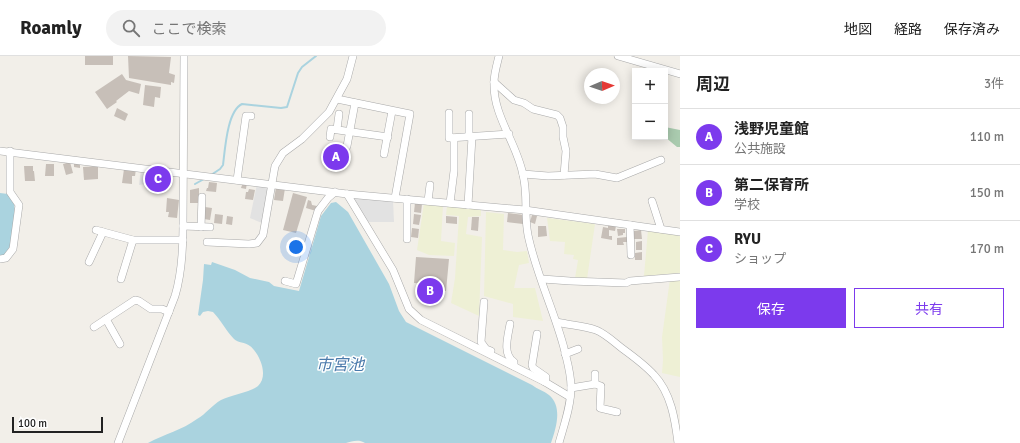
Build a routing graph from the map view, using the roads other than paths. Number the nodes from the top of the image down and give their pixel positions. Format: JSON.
{"nodes":[{"id":1,"x":184,"y":56,"type":"edge"},
{"id":2,"x":353,"y":56,"type":"edge"},
{"id":3,"x":499,"y":56,"type":"edge"},
{"id":4,"x":618,"y":56,"type":"edge"},
{"id":5,"x":680,"y":74,"type":"edge"},
{"id":6,"x":494,"y":82,"type":"junction"},
{"id":7,"x":337,"y":99,"type":"junction"},
{"id":8,"x":355,"y":103,"type":"junction"},
{"id":9,"x":392,"y":111,"type":"junction"},
{"id":10,"x":449,"y":112,"type":"dead end"},
{"id":11,"x":339,"y":114,"type":"dead end"},
{"id":12,"x":469,"y":114,"type":"dead end"},
{"id":13,"x":252,"y":116,"type":"dead end"},
{"id":14,"x":336,"y":129,"type":"junction"},
{"id":15,"x":350,"y":131,"type":"junction"},
{"id":16,"x":509,"y":134,"type":"junction"},
{"id":17,"x":330,"y":137,"type":"dead end"},
{"id":18,"x":388,"y":137,"type":"junction"},
{"id":19,"x":470,"y":137,"type":"junction"},
{"id":20,"x":454,"y":138,"type":"junction"},
{"id":21,"x":347,"y":146,"type":"dead end"},
{"id":22,"x":0,"y":151,"type":"edge"},
{"id":23,"x":10,"y":151,"type":"junction"},
{"id":24,"x":384,"y":154,"type":"dead end"},
{"id":25,"x":661,"y":160,"type":"dead end"},
{"id":26,"x":183,"y":173,"type":"junction"},
{"id":27,"x":524,"y":174,"type":"junction"},
{"id":28,"x":564,"y":175,"type":"junction"},
{"id":29,"x":237,"y":180,"type":"junction"},
{"id":30,"x":271,"y":184,"type":"junction"},
{"id":31,"x":430,"y":185,"type":"dead end"},
{"id":32,"x":335,"y":192,"type":"junction"},
{"id":33,"x":347,"y":194,"type":"junction"},
{"id":34,"x":202,"y":197,"type":"dead end"},
{"id":35,"x":395,"y":198,"type":"junction"},
{"id":36,"x":407,"y":199,"type":"junction"},
{"id":37,"x":428,"y":201,"type":"junction"},
{"id":38,"x":652,"y":201,"type":"dead end"},
{"id":39,"x":450,"y":203,"type":"junction"},
{"id":40,"x":468,"y":205,"type":"junction"},
{"id":41,"x":525,"y":210,"type":"junction"},
{"id":42,"x":630,"y":225,"type":"junction"},
{"id":43,"x":183,"y":226,"type":"junction"},
{"id":44,"x":201,"y":227,"type":"junction"},
{"id":45,"x":210,"y":227,"type":"dead end"},
{"id":46,"x":660,"y":229,"type":"junction"},
{"id":47,"x":680,"y":232,"type":"edge"},
{"id":48,"x":407,"y":239,"type":"dead end"},
{"id":49,"x":133,"y":240,"type":"junction"},
{"id":50,"x":183,"y":240,"type":"junction"},
{"id":51,"x":207,"y":242,"type":"dead end"},
{"id":52,"x":631,"y":255,"type":"dead end"},
{"id":53,"x":0,"y":259,"type":"edge"},
{"id":54,"x":89,"y":262,"type":"dead end"},
{"id":55,"x":680,"y":277,"type":"edge"},
{"id":56,"x":121,"y":278,"type":"dead end"},
{"id":57,"x":542,"y":279,"type":"junction"},
{"id":58,"x":285,"y":281,"type":"dead end"},
{"id":59,"x":484,"y":302,"type":"dead end"},
{"id":60,"x":169,"y":312,"type":"junction"},
{"id":61,"x":106,"y":319,"type":"junction"},
{"id":62,"x":557,"y":322,"type":"junction"},
{"id":63,"x":510,"y":324,"type":"dead end"},
{"id":64,"x":94,"y":327,"type":"dead end"},
{"id":65,"x":536,"y":334,"type":"dead end"},
{"id":66,"x":120,"y":344,"type":"dead end"},
{"id":67,"x":578,"y":349,"type":"dead end"},
{"id":68,"x":565,"y":354,"type":"junction"},
{"id":69,"x":491,"y":355,"type":"junction"},
{"id":70,"x":514,"y":366,"type":"junction"},
{"id":71,"x":595,"y":374,"type":"dead end"},
{"id":72,"x":545,"y":382,"type":"junction"},
{"id":73,"x":595,"y":384,"type":"junction"},
{"id":74,"x":571,"y":388,"type":"junction"},
{"id":75,"x":570,"y":397,"type":"junction"},
{"id":76,"x":617,"y":412,"type":"dead end"},
{"id":77,"x":118,"y":443,"type":"edge"},
{"id":78,"x":559,"y":443,"type":"edge"},
{"id":79,"x":678,"y":443,"type":"edge"}],
"edges":[{"from":1,"to":26,"type":"street"},
{"from":2,"to":7,"type":"street"},
{"from":3,"to":6,"type":"street"},
{"from":4,"to":5,"type":"street"},
{"from":6,"to":16,"type":"street"},
{"from":6,"to":28,"type":"street"},
{"from":7,"to":8,"type":"street"},
{"from":7,"to":30,"type":"street"},
{"from":8,"to":9,"type":"street"},
{"from":8,"to":15,"type":"street"},
{"from":9,"to":18,"type":"street"},
{"from":9,"to":35,"type":"street"},
{"from":10,"to":20,"type":"street"},
{"from":11,"to":14,"type":"street"},
{"from":12,"to":19,"type":"street"},
{"from":13,"to":29,"type":"street"},
{"from":14,"to":15,"type":"street"},
{"from":14,"to":17,"type":"street"},
{"from":15,"to":18,"type":"street"},
{"from":15,"to":21,"type":"street"},
{"from":16,"to":19,"type":"street"},
{"from":16,"to":27,"type":"street"},
{"from":18,"to":24,"type":"street"},
{"from":19,"to":20,"type":"street"},
{"from":19,"to":40,"type":"street"},
{"from":20,"to":39,"type":"street"},
{"from":22,"to":23,"type":"street"},
{"from":23,"to":26,"type":"street"},
{"from":23,"to":53,"type":"street"},
{"from":25,"to":28,"type":"street"},
{"from":26,"to":29,"type":"street"},
{"from":26,"to":43,"type":"street"},
{"from":27,"to":28,"type":"street"},
{"from":27,"to":41,"type":"street"},
{"from":29,"to":30,"type":"street"},
{"from":30,"to":32,"type":"street"},
{"from":30,"to":51,"type":"street"},
{"from":31,"to":37,"type":"street"},
{"from":32,"to":33,"type":"street"},
{"from":32,"to":58,"type":"street"},
{"from":33,"to":35,"type":"street"},
{"from":33,"to":69,"type":"street"},
{"from":34,"to":44,"type":"street"},
{"from":35,"to":36,"type":"street"},
{"from":36,"to":37,"type":"street"},
{"from":36,"to":48,"type":"street"},
{"from":37,"to":39,"type":"street"},
{"from":38,"to":46,"type":"street"},
{"from":39,"to":40,"type":"street"},
{"from":40,"to":41,"type":"street"},
{"from":41,"to":42,"type":"street"},
{"from":41,"to":57,"type":"street"},
{"from":42,"to":46,"type":"street"},
{"from":42,"to":52,"type":"street"},
{"from":43,"to":44,"type":"street"},
{"from":43,"to":50,"type":"street"},
{"from":44,"to":45,"type":"street"},
{"from":46,"to":47,"type":"street"},
{"from":49,"to":50,"type":"street"},
{"from":49,"to":54,"type":"street"},
{"from":49,"to":56,"type":"street"},
{"from":50,"to":60,"type":"street"},
{"from":55,"to":57,"type":"street"},
{"from":57,"to":62,"type":"street"},
{"from":59,"to":69,"type":"street"},
{"from":60,"to":61,"type":"street"},
{"from":60,"to":77,"type":"street"},
{"from":61,"to":64,"type":"street"},
{"from":61,"to":66,"type":"street"},
{"from":62,"to":68,"type":"street"},
{"from":62,"to":79,"type":"street"},
{"from":63,"to":70,"type":"street"},
{"from":65,"to":72,"type":"street"},
{"from":67,"to":68,"type":"street"},
{"from":68,"to":74,"type":"street"},
{"from":69,"to":70,"type":"street"},
{"from":70,"to":72,"type":"street"},
{"from":71,"to":73,"type":"street"},
{"from":72,"to":75,"type":"street"},
{"from":73,"to":74,"type":"street"},
{"from":73,"to":76,"type":"street"},
{"from":74,"to":75,"type":"street"},
{"from":75,"to":78,"type":"street"}]}
